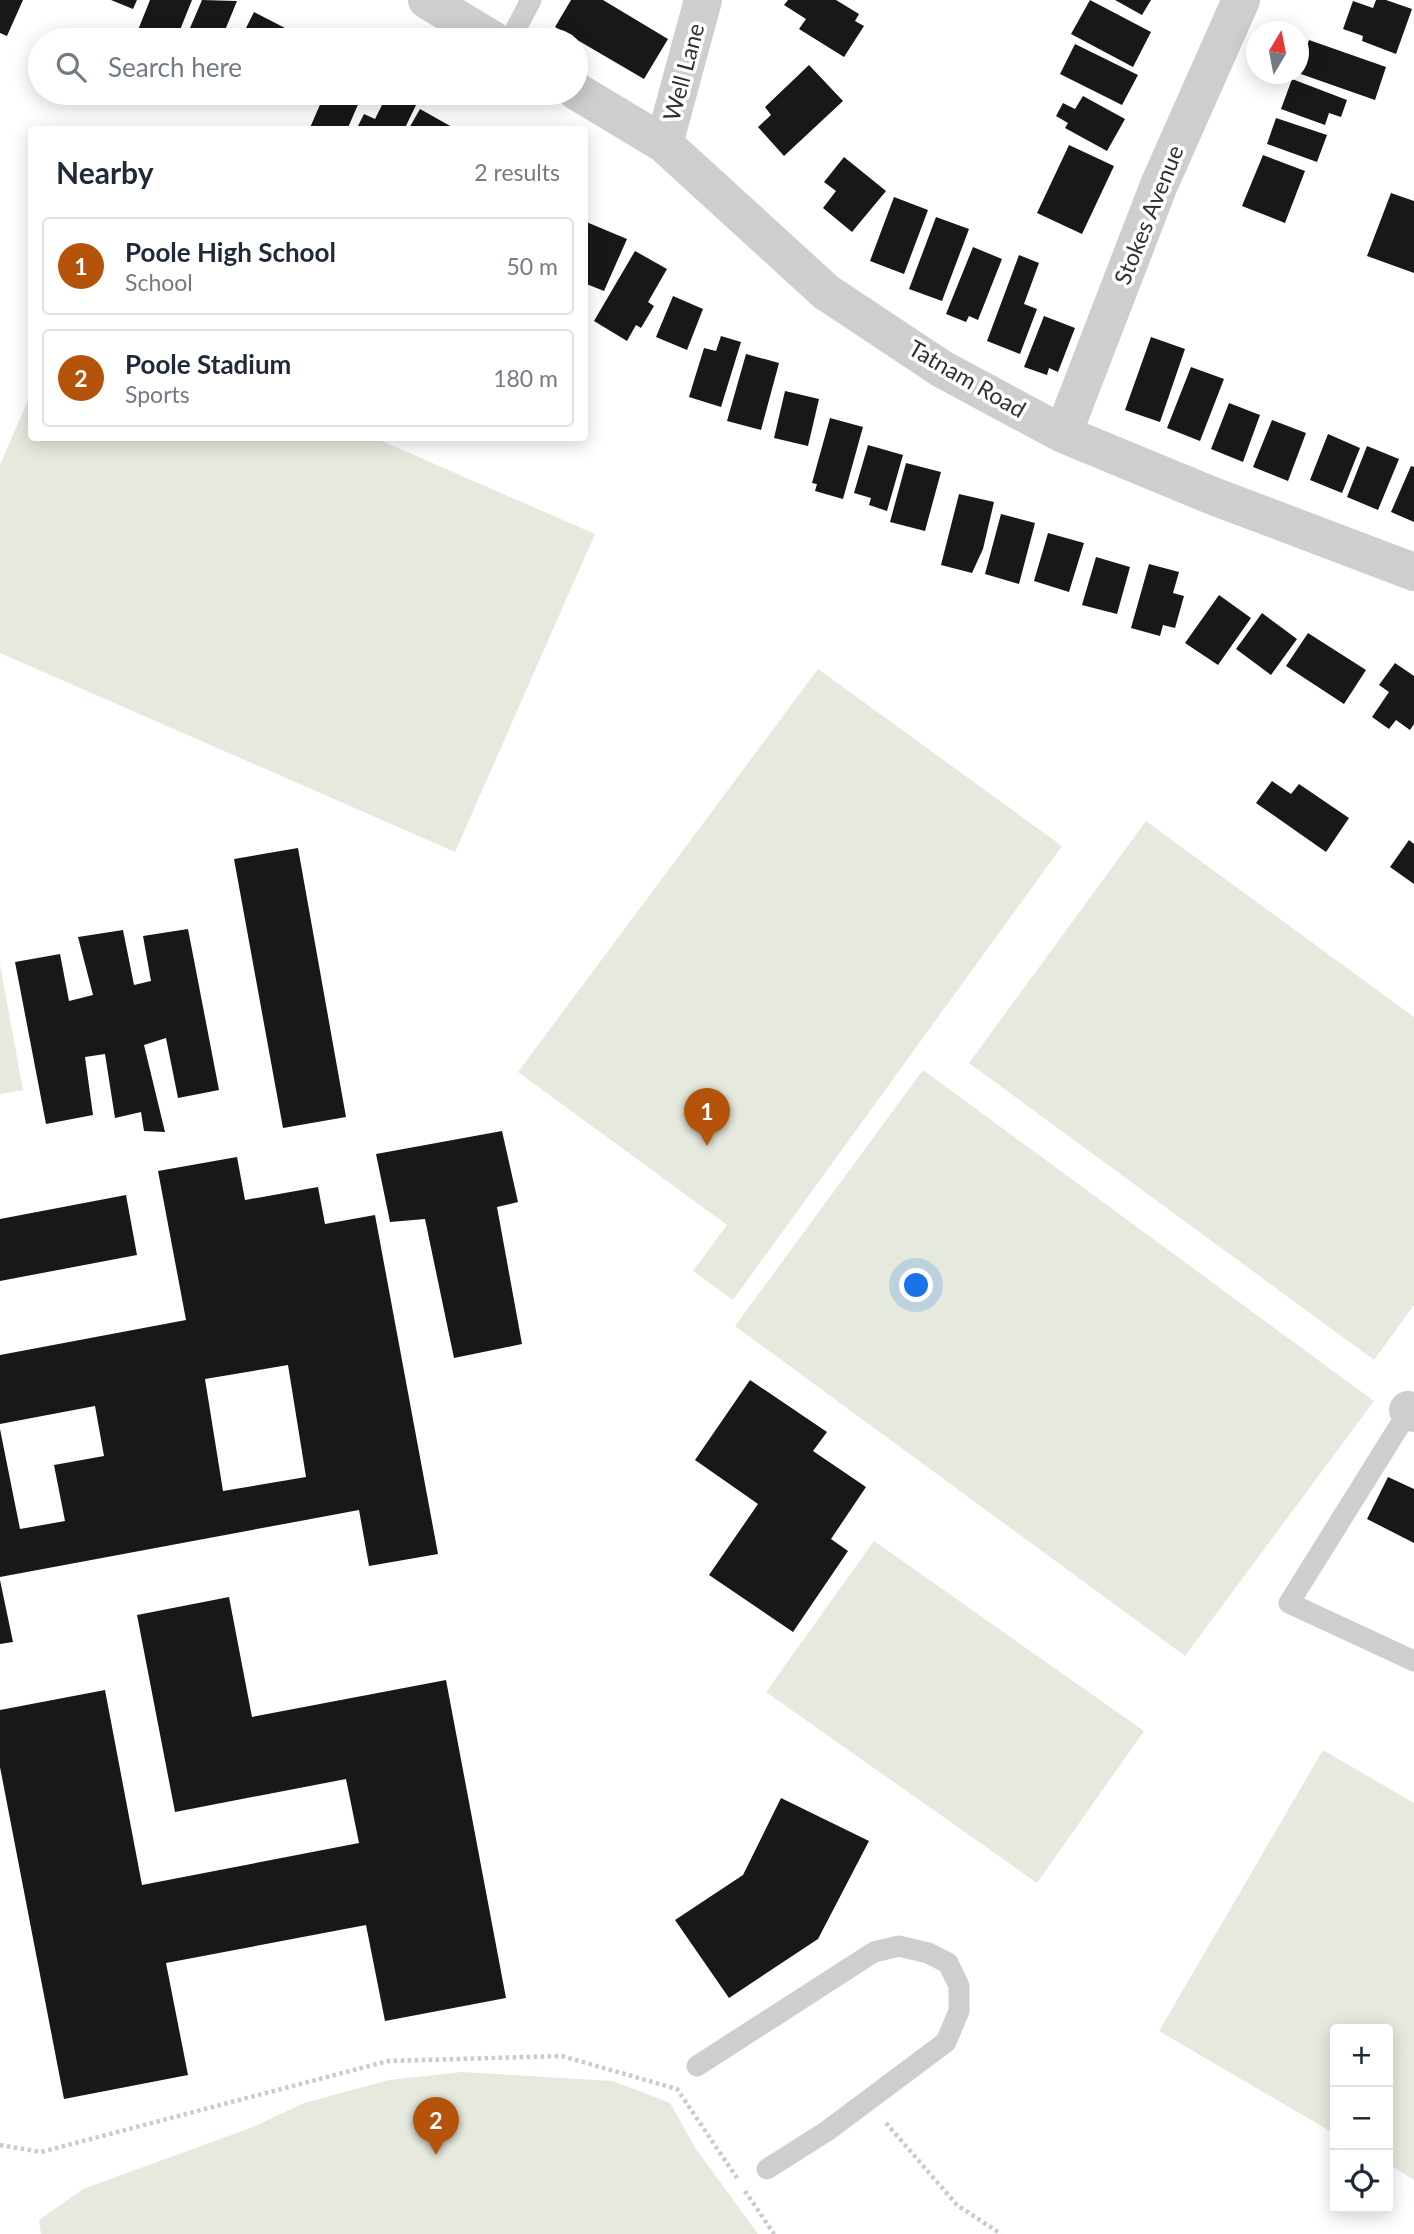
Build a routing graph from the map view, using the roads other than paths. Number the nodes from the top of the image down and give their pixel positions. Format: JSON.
{"nodes":[{"id":1,"x":427,"y":0,"type":"edge"},
{"id":2,"x":531,"y":0,"type":"edge"},
{"id":3,"x":704,"y":0,"type":"edge"},
{"id":4,"x":1241,"y":0,"type":"edge"},
{"id":5,"x":473,"y":28,"type":"edge"},
{"id":6,"x":516,"y":28,"type":"edge"},
{"id":7,"x":588,"y":98,"type":"edge"},
{"id":8,"x":664,"y":144,"type":"junction"},
{"id":9,"x":1063,"y":434,"type":"junction"},
{"id":10,"x":1414,"y":572,"type":"edge"},
{"id":11,"x":1412,"y":1408,"type":"edge"},
{"id":12,"x":1414,"y":1661,"type":"edge"},
{"id":13,"x":697,"y":2066,"type":"dead end"},
{"id":14,"x":767,"y":2169,"type":"dead end"}],
"edges":[{"from":1,"to":5,"type":"street"},
{"from":2,"to":6,"type":"lane"},
{"from":3,"to":8,"type":"street","name":"Well Lane"},
{"from":4,"to":9,"type":"street","name":"Stokes Avenue"},
{"from":7,"to":8,"type":"street","name":"Tatnam Road"},
{"from":8,"to":9,"type":"street","name":"Tatnam Road"},
{"from":9,"to":10,"type":"street","name":"Tatnam Road"},
{"from":11,"to":12,"type":"lane"},
{"from":13,"to":14,"type":"lane"}]}
